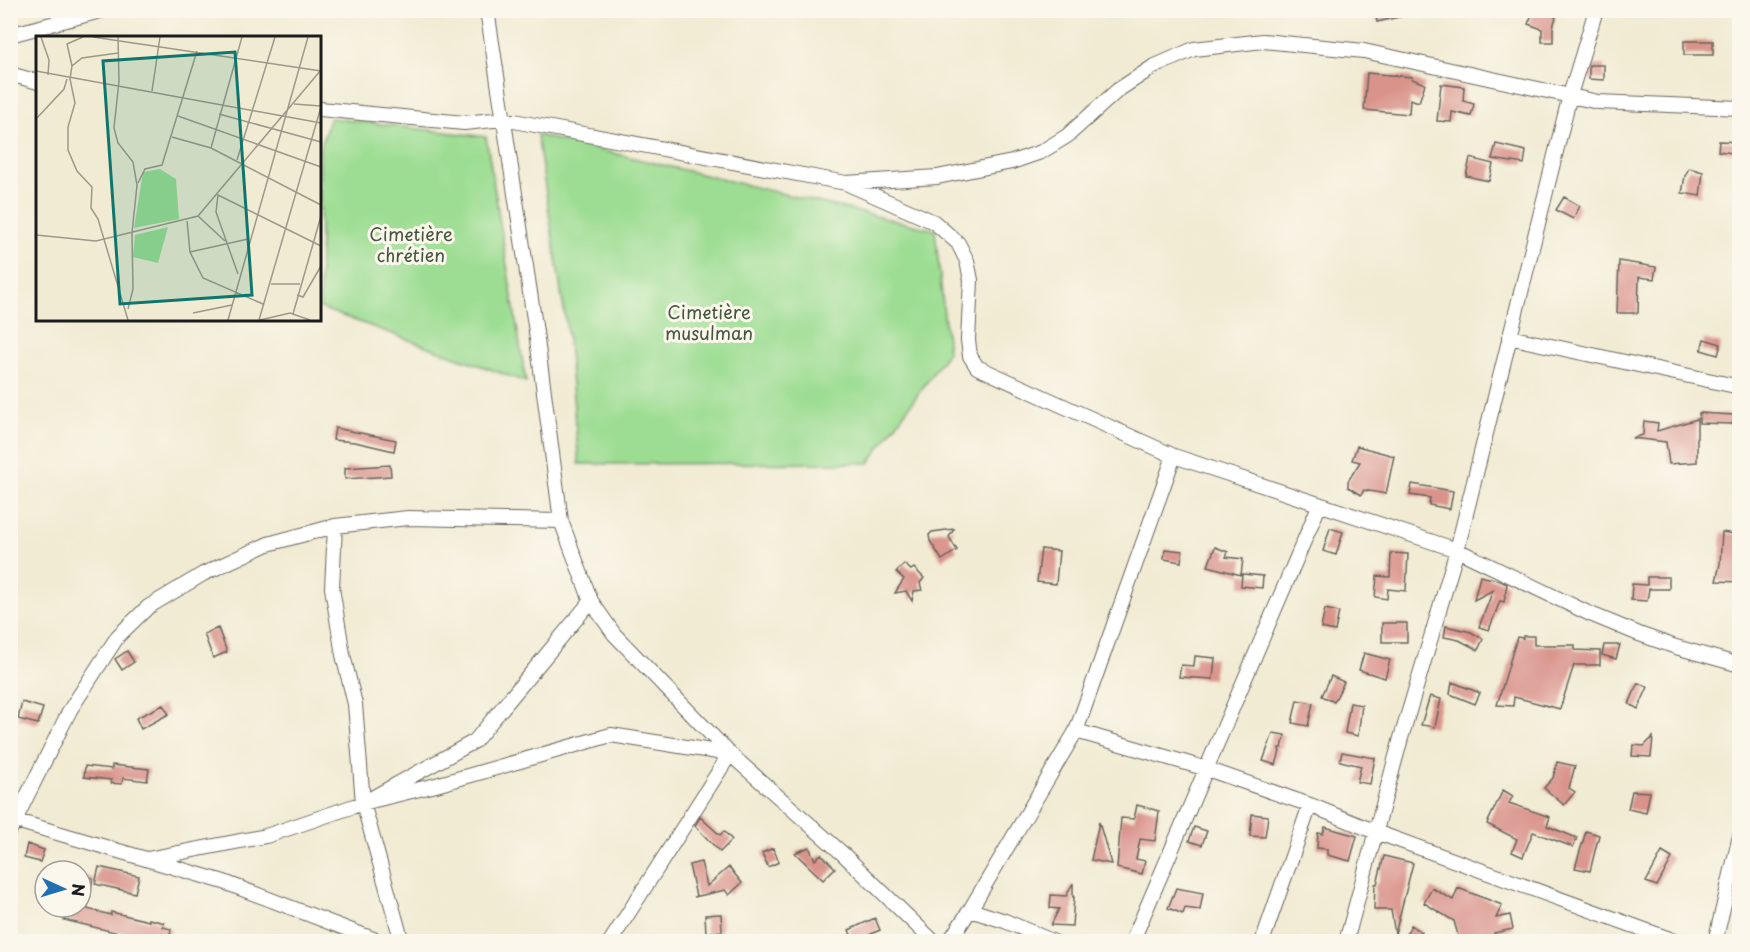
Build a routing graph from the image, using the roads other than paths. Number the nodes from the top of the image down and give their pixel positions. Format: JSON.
{"nodes":[{"id":1,"x":104,"y":10,"type":"edge"},
{"id":2,"x":487,"y":10,"type":"edge"},
{"id":3,"x":1596,"y":10,"type":"edge"},
{"id":4,"x":10,"y":35,"type":"edge"},
{"id":5,"x":10,"y":74,"type":"edge"},
{"id":6,"x":36,"y":81,"type":"edge"},
{"id":7,"x":1570,"y":95,"type":"junction"},
{"id":8,"x":1740,"y":108,"type":"edge"},
{"id":9,"x":321,"y":109,"type":"edge"},
{"id":10,"x":503,"y":119,"type":"junction"},
{"id":11,"x":846,"y":183,"type":"junction"},
{"id":12,"x":1509,"y":337,"type":"junction"},
{"id":13,"x":1740,"y":387,"type":"edge"},
{"id":14,"x":1174,"y":456,"type":"junction"},
{"id":15,"x":1319,"y":506,"type":"junction"},
{"id":16,"x":561,"y":520,"type":"junction"},
{"id":17,"x":335,"y":526,"type":"junction"},
{"id":18,"x":1457,"y":550,"type":"junction"},
{"id":19,"x":591,"y":602,"type":"junction"},
{"id":20,"x":1740,"y":664,"type":"edge"},
{"id":21,"x":1076,"y":731,"type":"junction"},
{"id":22,"x":730,"y":754,"type":"junction"},
{"id":23,"x":1207,"y":769,"type":"junction"},
{"id":24,"x":363,"y":803,"type":"junction"},
{"id":25,"x":1310,"y":805,"type":"junction"},
{"id":26,"x":12,"y":823,"type":"edge"},
{"id":27,"x":1376,"y":832,"type":"junction"},
{"id":28,"x":1740,"y":836,"type":"edge"},
{"id":29,"x":147,"y":859,"type":"junction"},
{"id":30,"x":970,"y":910,"type":"junction"},
{"id":31,"x":381,"y":942,"type":"edge"},
{"id":32,"x":402,"y":942,"type":"edge"},
{"id":33,"x":610,"y":942,"type":"edge"},
{"id":34,"x":934,"y":942,"type":"edge"},
{"id":35,"x":949,"y":942,"type":"edge"},
{"id":36,"x":1054,"y":942,"type":"edge"},
{"id":37,"x":1132,"y":942,"type":"edge"},
{"id":38,"x":1262,"y":942,"type":"edge"},
{"id":39,"x":1346,"y":942,"type":"edge"},
{"id":40,"x":1678,"y":942,"type":"edge"},
{"id":41,"x":1715,"y":942,"type":"edge"}],
"edges":[{"from":1,"to":4,"type":"street"},
{"from":2,"to":10,"type":"street"},
{"from":3,"to":7,"type":"street"},
{"from":5,"to":6,"type":"street"},
{"from":7,"to":8,"type":"street"},
{"from":7,"to":11,"type":"street"},
{"from":7,"to":12,"type":"street"},
{"from":9,"to":10,"type":"street"},
{"from":10,"to":11,"type":"street"},
{"from":10,"to":16,"type":"street"},
{"from":11,"to":14,"type":"street"},
{"from":12,"to":13,"type":"street"},
{"from":12,"to":18,"type":"street"},
{"from":14,"to":15,"type":"street"},
{"from":14,"to":21,"type":"street"},
{"from":15,"to":18,"type":"street"},
{"from":15,"to":23,"type":"street"},
{"from":16,"to":17,"type":"street"},
{"from":16,"to":19,"type":"street"},
{"from":17,"to":24,"type":"street"},
{"from":17,"to":26,"type":"street"},
{"from":18,"to":20,"type":"street"},
{"from":18,"to":27,"type":"street"},
{"from":19,"to":22,"type":"street"},
{"from":19,"to":24,"type":"street"},
{"from":21,"to":23,"type":"street"},
{"from":21,"to":30,"type":"street"},
{"from":22,"to":24,"type":"street"},
{"from":22,"to":33,"type":"street"},
{"from":22,"to":34,"type":"street"},
{"from":23,"to":25,"type":"street"},
{"from":23,"to":37,"type":"street"},
{"from":24,"to":29,"type":"street"},
{"from":24,"to":32,"type":"street"},
{"from":25,"to":27,"type":"street"},
{"from":25,"to":38,"type":"street"},
{"from":26,"to":29,"type":"street"},
{"from":27,"to":39,"type":"street"},
{"from":27,"to":40,"type":"street"},
{"from":28,"to":41,"type":"street"},
{"from":29,"to":31,"type":"street"},
{"from":30,"to":35,"type":"street"},
{"from":30,"to":36,"type":"street"}]}
